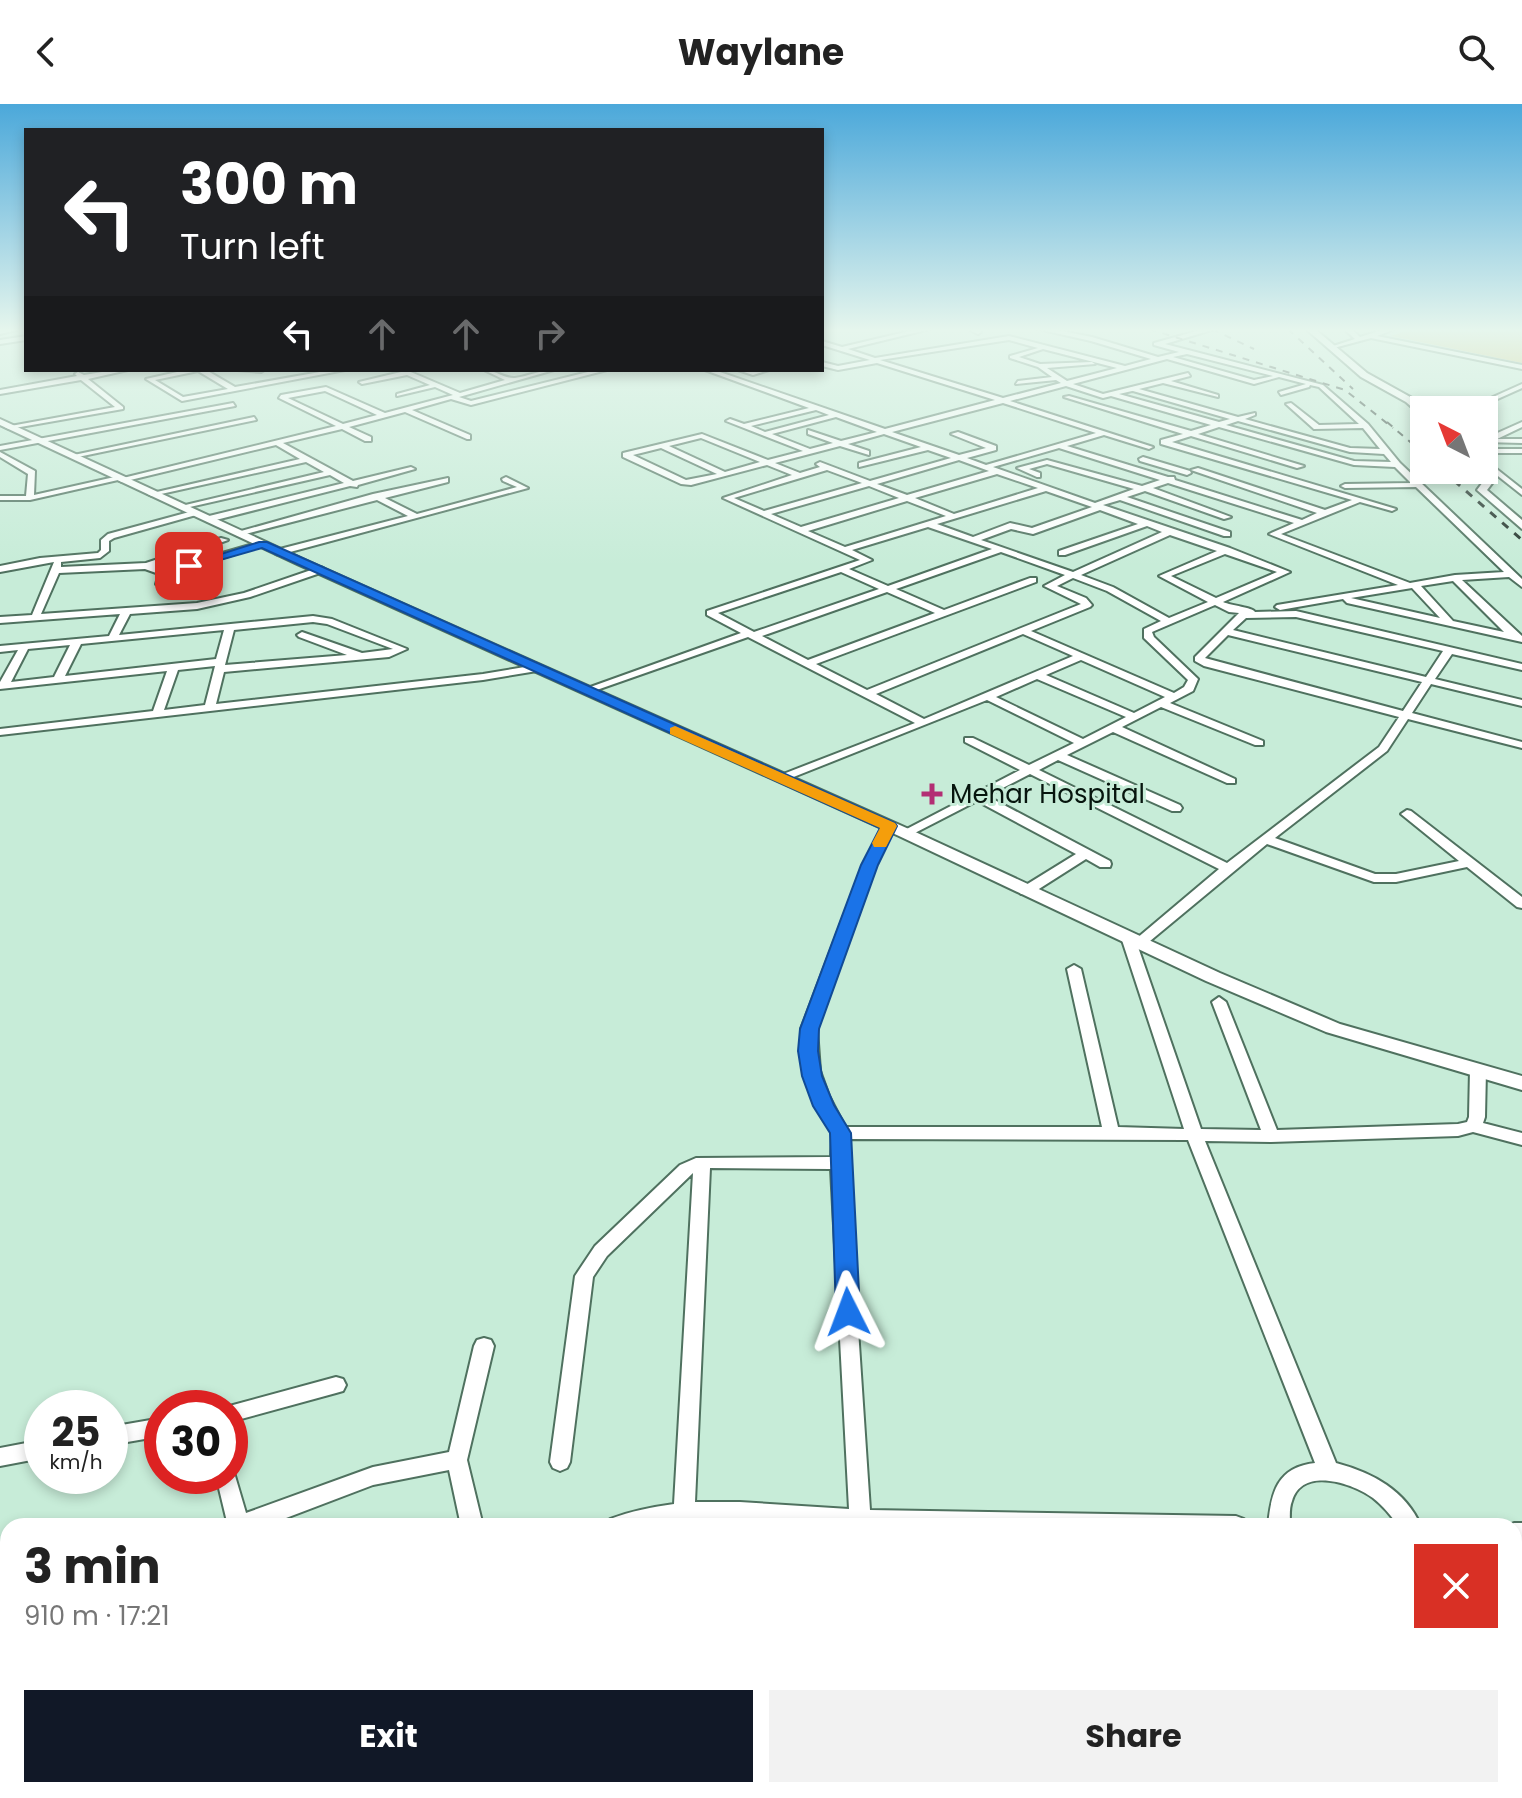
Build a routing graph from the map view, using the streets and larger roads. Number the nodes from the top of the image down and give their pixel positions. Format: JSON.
{"nodes":[{"id":1,"x":121,"y":408,"type":"edge"},
{"id":2,"x":217,"y":408,"type":"edge"},
{"id":3,"x":238,"y":408,"type":"edge"},
{"id":4,"x":303,"y":408,"type":"edge"},
{"id":5,"x":368,"y":408,"type":"edge"},
{"id":6,"x":413,"y":408,"type":"edge"},
{"id":7,"x":816,"y":408,"type":"joint"},
{"id":8,"x":970,"y":408,"type":"edge"},
{"id":9,"x":1022,"y":408,"type":"edge"},
{"id":10,"x":1104,"y":408,"type":"edge"},
{"id":11,"x":1150,"y":408,"type":"edge"},
{"id":12,"x":1158,"y":408,"type":"edge"},
{"id":13,"x":1199,"y":408,"type":"edge"},
{"id":14,"x":1294,"y":408,"type":"edge"},
{"id":15,"x":1345,"y":408,"type":"edge"},
{"id":16,"x":406,"y":410,"type":"junction"},
{"id":17,"x":1253,"y":414,"type":"dead end"},
{"id":18,"x":835,"y":415,"type":"junction"},
{"id":19,"x":1127,"y":415,"type":"junction"},
{"id":20,"x":385,"y":416,"type":"junction"},
{"id":21,"x":1238,"y":419,"type":"junction"},
{"id":22,"x":730,"y":421,"type":"dead end"},
{"id":23,"x":1522,"y":424,"type":"edge"},
{"id":24,"x":1218,"y":425,"type":"junction"},
{"id":25,"x":744,"y":426,"type":"junction"},
{"id":26,"x":1365,"y":426,"type":"junction"},
{"id":27,"x":342,"y":427,"type":"junction"},
{"id":28,"x":6,"y":428,"type":"edge"},
{"id":29,"x":881,"y":430,"type":"junction"},
{"id":30,"x":811,"y":432,"type":"dead end"},
{"id":31,"x":1103,"y":433,"type":"junction"},
{"id":32,"x":1190,"y":433,"type":"junction"},
{"id":33,"x":765,"y":434,"type":"junction"},
{"id":34,"x":955,"y":434,"type":"dead end"},
{"id":35,"x":1299,"y":435,"type":"junction"},
{"id":36,"x":1498,"y":435,"type":"edge"},
{"id":37,"x":467,"y":437,"type":"dead end"},
{"id":38,"x":368,"y":439,"type":"dead end"},
{"id":39,"x":40,"y":441,"type":"junction"},
{"id":40,"x":1498,"y":441,"type":"edge"},
{"id":41,"x":1522,"y":441,"type":"edge"},
{"id":42,"x":837,"y":442,"type":"junction"},
{"id":43,"x":1164,"y":442,"type":"junction"},
{"id":44,"x":1279,"y":442,"type":"junction"},
{"id":45,"x":277,"y":443,"type":"junction"},
{"id":46,"x":660,"y":445,"type":"junction"},
{"id":47,"x":1060,"y":446,"type":"junction"},
{"id":48,"x":929,"y":447,"type":"junction"},
{"id":49,"x":1149,"y":447,"type":"junction"},
{"id":50,"x":807,"y":450,"type":"junction"},
{"id":51,"x":0,"y":451,"type":"edge"},
{"id":52,"x":1498,"y":451,"type":"edge"},
{"id":53,"x":1522,"y":451,"type":"edge"},
{"id":54,"x":1135,"y":452,"type":"dead end"},
{"id":55,"x":1386,"y":452,"type":"junction"},
{"id":56,"x":866,"y":453,"type":"dead end"},
{"id":57,"x":793,"y":454,"type":"junction"},
{"id":58,"x":73,"y":456,"type":"junction"},
{"id":59,"x":1121,"y":456,"type":"dead end"},
{"id":60,"x":1329,"y":456,"type":"junction"},
{"id":61,"x":958,"y":457,"type":"junction"},
{"id":62,"x":309,"y":459,"type":"junction"},
{"id":63,"x":1143,"y":459,"type":"dead end"},
{"id":64,"x":1107,"y":460,"type":"junction"},
{"id":65,"x":1223,"y":460,"type":"junction"},
{"id":66,"x":766,"y":461,"type":"junction"},
{"id":67,"x":862,"y":465,"type":"dead end"},
{"id":68,"x":1397,"y":465,"type":"junction"},
{"id":69,"x":1300,"y":466,"type":"junction"},
{"id":70,"x":828,"y":467,"type":"junction"},
{"id":71,"x":986,"y":467,"type":"junction"},
{"id":72,"x":411,"y":469,"type":"dead end"},
{"id":73,"x":997,"y":471,"type":"junction"},
{"id":74,"x":332,"y":472,"type":"junction"},
{"id":75,"x":1191,"y":472,"type":"junction"},
{"id":76,"x":1498,"y":473,"type":"edge"},
{"id":77,"x":724,"y":474,"type":"junction"},
{"id":78,"x":798,"y":475,"type":"junction"},
{"id":79,"x":1274,"y":475,"type":"junction"},
{"id":80,"x":121,"y":479,"type":"junction"},
{"id":81,"x":506,"y":479,"type":"dead end"},
{"id":82,"x":445,"y":480,"type":"dead end"},
{"id":83,"x":1168,"y":480,"type":"junction"},
{"id":84,"x":351,"y":483,"type":"junction"},
{"id":85,"x":868,"y":483,"type":"junction"},
{"id":86,"x":1486,"y":484,"type":"edge"},
{"id":87,"x":1418,"y":485,"type":"junction"},
{"id":88,"x":1345,"y":486,"type":"dead end"},
{"id":89,"x":1047,"y":488,"type":"junction"},
{"id":90,"x":1144,"y":488,"type":"junction"},
{"id":91,"x":1522,"y":493,"type":"edge"},
{"id":92,"x":152,"y":494,"type":"junction"},
{"id":93,"x":378,"y":497,"type":"junction"},
{"id":94,"x":0,"y":498,"type":"edge"},
{"id":95,"x":30,"y":498,"type":"junction"},
{"id":96,"x":906,"y":498,"type":"junction"},
{"id":97,"x":1116,"y":498,"type":"junction"},
{"id":98,"x":1359,"y":500,"type":"junction"},
{"id":99,"x":1099,"y":506,"type":"junction"},
{"id":100,"x":1392,"y":509,"type":"dead end"},
{"id":101,"x":194,"y":513,"type":"junction"},
{"id":102,"x":1324,"y":513,"type":"junction"},
{"id":103,"x":763,"y":514,"type":"junction"},
{"id":104,"x":415,"y":516,"type":"junction"},
{"id":105,"x":953,"y":516,"type":"junction"},
{"id":106,"x":1227,"y":517,"type":"dead end"},
{"id":107,"x":1301,"y":522,"type":"junction"},
{"id":108,"x":1148,"y":523,"type":"junction"},
{"id":109,"x":929,"y":524,"type":"junction"},
{"id":110,"x":1522,"y":526,"type":"edge"},
{"id":111,"x":801,"y":530,"type":"junction"},
{"id":112,"x":1171,"y":531,"type":"junction"},
{"id":113,"x":1227,"y":534,"type":"dead end"},
{"id":114,"x":231,"y":536,"type":"junction"},
{"id":115,"x":972,"y":540,"type":"junction"},
{"id":116,"x":263,"y":544,"type":"junction"},
{"id":117,"x":846,"y":549,"type":"junction"},
{"id":118,"x":999,"y":550,"type":"junction"},
{"id":119,"x":1227,"y":550,"type":"junction"},
{"id":120,"x":279,"y":552,"type":"junction"},
{"id":121,"x":1062,"y":553,"type":"dead end"},
{"id":122,"x":60,"y":559,"type":"junction"},
{"id":123,"x":146,"y":566,"type":"junction"},
{"id":124,"x":1048,"y":567,"type":"junction"},
{"id":125,"x":0,"y":569,"type":"edge"},
{"id":126,"x":55,"y":570,"type":"junction"},
{"id":127,"x":320,"y":570,"type":"junction"},
{"id":128,"x":843,"y":570,"type":"junction"},
{"id":129,"x":164,"y":573,"type":"junction"},
{"id":130,"x":1511,"y":574,"type":"junction"},
{"id":131,"x":1073,"y":575,"type":"junction"},
{"id":132,"x":1455,"y":578,"type":"junction"},
{"id":133,"x":1033,"y":580,"type":"junction"},
{"id":134,"x":161,"y":584,"type":"dead end"},
{"id":135,"x":1522,"y":584,"type":"edge"},
{"id":136,"x":1049,"y":586,"type":"junction"},
{"id":137,"x":1411,"y":586,"type":"junction"},
{"id":138,"x":887,"y":589,"type":"junction"},
{"id":139,"x":1338,"y":598,"type":"junction"},
{"id":140,"x":1217,"y":602,"type":"junction"},
{"id":141,"x":197,"y":606,"type":"junction"},
{"id":142,"x":127,"y":611,"type":"junction"},
{"id":143,"x":944,"y":613,"type":"junction"},
{"id":144,"x":35,"y":618,"type":"junction"},
{"id":145,"x":0,"y":620,"type":"edge"},
{"id":146,"x":303,"y":620,"type":"junction"},
{"id":147,"x":1169,"y":622,"type":"junction"},
{"id":148,"x":1450,"y":623,"type":"junction"},
{"id":149,"x":229,"y":629,"type":"junction"},
{"id":150,"x":1023,"y":631,"type":"junction"},
{"id":151,"x":1227,"y":632,"type":"junction"},
{"id":152,"x":188,"y":633,"type":"junction"},
{"id":153,"x":302,"y":635,"type":"junction"},
{"id":154,"x":749,"y":635,"type":"junction"},
{"id":155,"x":1519,"y":638,"type":"edge"},
{"id":156,"x":112,"y":639,"type":"junction"},
{"id":157,"x":77,"y":642,"type":"junction"},
{"id":158,"x":25,"y":646,"type":"junction"},
{"id":159,"x":0,"y":649,"type":"edge"},
{"id":160,"x":1449,"y":650,"type":"junction"},
{"id":161,"x":363,"y":657,"type":"junction"},
{"id":162,"x":1080,"y":657,"type":"junction"},
{"id":163,"x":301,"y":662,"type":"junction"},
{"id":164,"x":806,"y":664,"type":"junction"},
{"id":165,"x":220,"y":665,"type":"junction"},
{"id":166,"x":174,"y":666,"type":"junction"},
{"id":167,"x":1522,"y":667,"type":"edge"},
{"id":168,"x":537,"y":668,"type":"junction"},
{"id":169,"x":1036,"y":675,"type":"junction"},
{"id":170,"x":58,"y":679,"type":"junction"},
{"id":171,"x":1430,"y":680,"type":"junction"},
{"id":172,"x":2,"y":686,"type":"edge"},
{"id":173,"x":587,"y":690,"type":"junction"},
{"id":174,"x":866,"y":694,"type":"junction"},
{"id":175,"x":988,"y":697,"type":"junction"},
{"id":176,"x":1175,"y":697,"type":"junction"},
{"id":177,"x":1160,"y":703,"type":"junction"},
{"id":178,"x":1522,"y":703,"type":"edge"},
{"id":179,"x":210,"y":706,"type":"junction"},
{"id":180,"x":158,"y":713,"type":"junction"},
{"id":181,"x":1405,"y":715,"type":"junction"},
{"id":182,"x":1133,"y":716,"type":"junction"},
{"id":183,"x":924,"y":723,"type":"junction"},
{"id":184,"x":1112,"y":727,"type":"junction"},
{"id":185,"x":0,"y":732,"type":"edge"},
{"id":186,"x":969,"y":740,"type":"dead end"},
{"id":187,"x":1081,"y":742,"type":"junction"},
{"id":188,"x":1259,"y":743,"type":"dead end"},
{"id":189,"x":1522,"y":745,"type":"edge"},
{"id":190,"x":1056,"y":755,"type":"junction"},
{"id":191,"x":1027,"y":769,"type":"junction"},
{"id":192,"x":782,"y":778,"type":"junction"},
{"id":193,"x":1231,"y":781,"type":"dead end"},
{"id":194,"x":977,"y":796,"type":"junction"},
{"id":195,"x":1176,"y":808,"type":"dead end"},
{"id":196,"x":1407,"y":814,"type":"dead end"},
{"id":197,"x":889,"y":826,"type":"junction"},
{"id":198,"x":905,"y":833,"type":"junction"},
{"id":199,"x":1268,"y":840,"type":"junction"},
{"id":200,"x":1086,"y":853,"type":"junction"},
{"id":201,"x":1470,"y":863,"type":"junction"},
{"id":202,"x":1105,"y":864,"type":"dead end"},
{"id":203,"x":1228,"y":868,"type":"junction"},
{"id":204,"x":1026,"y":891,"type":"junction"},
{"id":205,"x":1522,"y":904,"type":"edge"},
{"id":206,"x":1133,"y":940,"type":"junction"},
{"id":207,"x":1074,"y":969,"type":"dead end"},
{"id":208,"x":1219,"y":1002,"type":"dead end"},
{"id":209,"x":1478,"y":1070,"type":"junction"},
{"id":210,"x":1522,"y":1083,"type":"edge"},
{"id":211,"x":1473,"y":1126,"type":"junction"},
{"id":212,"x":840,"y":1133,"type":"junction"},
{"id":213,"x":1111,"y":1133,"type":"junction"},
{"id":214,"x":1195,"y":1136,"type":"junction"},
{"id":215,"x":1271,"y":1136,"type":"junction"},
{"id":216,"x":1522,"y":1139,"type":"edge"},
{"id":217,"x":702,"y":1162,"type":"junction"},
{"id":218,"x":839,"y":1163,"type":"junction"},
{"id":219,"x":484,"y":1346,"type":"dead end"},
{"id":220,"x":336,"y":1385,"type":"dead end"},
{"id":221,"x":248,"y":1408,"type":"edge"},
{"id":222,"x":24,"y":1452,"type":"edge"},
{"id":223,"x":0,"y":1457,"type":"edge"},
{"id":224,"x":457,"y":1460,"type":"junction"},
{"id":225,"x":560,"y":1462,"type":"dead end"},
{"id":226,"x":1329,"y":1471,"type":"junction"},
{"id":227,"x":231,"y":1494,"type":"edge"},
{"id":228,"x":684,"y":1513,"type":"junction"},
{"id":229,"x":237,"y":1518,"type":"edge"},
{"id":230,"x":260,"y":1518,"type":"edge"},
{"id":231,"x":470,"y":1518,"type":"edge"},
{"id":232,"x":647,"y":1518,"type":"edge"},
{"id":233,"x":773,"y":1518,"type":"edge"},
{"id":234,"x":860,"y":1518,"type":"edge"},
{"id":235,"x":1280,"y":1518,"type":"edge"},
{"id":236,"x":1405,"y":1518,"type":"edge"}],
"edges":[{"from":1,"to":28,"type":"street"},
{"from":2,"to":39,"type":"street"},
{"from":3,"to":58,"type":"street"},
{"from":4,"to":27,"type":"street"},
{"from":5,"to":20,"type":"street"},
{"from":6,"to":16,"type":"street"},
{"from":7,"to":18,"type":"street"},
{"from":7,"to":25,"type":"street"},
{"from":8,"to":29,"type":"street"},
{"from":9,"to":31,"type":"street"},
{"from":10,"to":19,"type":"street"},
{"from":11,"to":19,"type":"street"},
{"from":12,"to":24,"type":"street"},
{"from":13,"to":21,"type":"street"},
{"from":14,"to":26,"type":"street"},
{"from":15,"to":26,"type":"street"},
{"from":16,"to":20,"type":"street"},
{"from":16,"to":37,"type":"street"},
{"from":17,"to":21,"type":"street"},
{"from":18,"to":29,"type":"street"},
{"from":18,"to":33,"type":"street"},
{"from":19,"to":32,"type":"street"},
{"from":20,"to":27,"type":"street"},
{"from":21,"to":24,"type":"street"},
{"from":21,"to":35,"type":"street"},
{"from":22,"to":25,"type":"street"},
{"from":23,"to":36,"type":"street"},
{"from":24,"to":32,"type":"street"},
{"from":24,"to":44,"type":"street"},
{"from":25,"to":33,"type":"street"},
{"from":26,"to":55,"type":"street"},
{"from":27,"to":38,"type":"street"},
{"from":27,"to":45,"type":"street"},
{"from":28,"to":39,"type":"street"},
{"from":29,"to":42,"type":"street"},
{"from":29,"to":48,"type":"street"},
{"from":30,"to":42,"type":"street"},
{"from":31,"to":47,"type":"street"},
{"from":31,"to":49,"type":"street"},
{"from":32,"to":43,"type":"street"},
{"from":32,"to":69,"type":"street"},
{"from":33,"to":50,"type":"street"},
{"from":34,"to":61,"type":"street"},
{"from":35,"to":44,"type":"street"},
{"from":35,"to":55,"type":"street"},
{"from":39,"to":51,"type":"street"},
{"from":39,"to":58,"type":"street"},
{"from":40,"to":41,"type":"street"},
{"from":42,"to":50,"type":"street"},
{"from":42,"to":56,"type":"street"},
{"from":43,"to":49,"type":"street"},
{"from":43,"to":65,"type":"street"},
{"from":44,"to":60,"type":"street"},
{"from":45,"to":62,"type":"street"},
{"from":45,"to":80,"type":"street"},
{"from":46,"to":66,"type":"street"},
{"from":46,"to":77,"type":"street"},
{"from":46,"to":77,"type":"street"},
{"from":47,"to":64,"type":"street"},
{"from":47,"to":71,"type":"street"},
{"from":48,"to":61,"type":"street"},
{"from":48,"to":67,"type":"street"},
{"from":49,"to":54,"type":"street"},
{"from":50,"to":57,"type":"street"},
{"from":51,"to":95,"type":"street"},
{"from":52,"to":53,"type":"street"},
{"from":55,"to":68,"type":"street"},
{"from":57,"to":66,"type":"street"},
{"from":57,"to":70,"type":"street"},
{"from":58,"to":80,"type":"street"},
{"from":59,"to":64,"type":"street"},
{"from":60,"to":68,"type":"street"},
{"from":60,"to":69,"type":"street"},
{"from":61,"to":71,"type":"street"},
{"from":61,"to":85,"type":"street"},
{"from":62,"to":74,"type":"street"},
{"from":62,"to":92,"type":"street"},
{"from":63,"to":75,"type":"street"},
{"from":64,"to":83,"type":"street"},
{"from":65,"to":75,"type":"street"},
{"from":65,"to":79,"type":"street"},
{"from":66,"to":77,"type":"street"},
{"from":66,"to":78,"type":"street"},
{"from":68,"to":87,"type":"street"},
{"from":69,"to":79,"type":"street"},
{"from":70,"to":78,"type":"street"},
{"from":70,"to":85,"type":"street"},
{"from":71,"to":73,"type":"street"},
{"from":72,"to":84,"type":"street"},
{"from":73,"to":89,"type":"street"},
{"from":73,"to":96,"type":"street"},
{"from":74,"to":84,"type":"street"},
{"from":74,"to":101,"type":"street"},
{"from":75,"to":83,"type":"street"},
{"from":75,"to":102,"type":"street"},
{"from":76,"to":91,"type":"street"},
{"from":78,"to":103,"type":"street"},
{"from":79,"to":98,"type":"street"},
{"from":80,"to":92,"type":"street"},
{"from":80,"to":95,"type":"street"},
{"from":81,"to":104,"type":"street"},
{"from":82,"to":93,"type":"street"},
{"from":83,"to":90,"type":"street"},
{"from":83,"to":107,"type":"street"},
{"from":84,"to":93,"type":"street"},
{"from":84,"to":101,"type":"street"},
{"from":85,"to":96,"type":"street"},
{"from":85,"to":103,"type":"street"},
{"from":86,"to":110,"type":"street"},
{"from":87,"to":88,"type":"street"},
{"from":87,"to":130,"type":"street"},
{"from":89,"to":99,"type":"street"},
{"from":89,"to":105,"type":"street"},
{"from":90,"to":97,"type":"street"},
{"from":90,"to":97,"type":"street"},
{"from":90,"to":106,"type":"street"},
{"from":92,"to":101,"type":"street"},
{"from":93,"to":104,"type":"street"},
{"from":93,"to":114,"type":"street"},
{"from":94,"to":95,"type":"street"},
{"from":96,"to":105,"type":"street"},
{"from":96,"to":111,"type":"street"},
{"from":97,"to":99,"type":"street"},
{"from":97,"to":113,"type":"street"},
{"from":98,"to":100,"type":"street"},
{"from":98,"to":102,"type":"street"},
{"from":99,"to":108,"type":"street"},
{"from":99,"to":115,"type":"street"},
{"from":101,"to":114,"type":"street"},
{"from":101,"to":122,"type":"street"},
{"from":102,"to":107,"type":"street"},
{"from":103,"to":111,"type":"street"},
{"from":104,"to":120,"type":"street"},
{"from":105,"to":109,"type":"street"},
{"from":107,"to":137,"type":"street"},
{"from":108,"to":112,"type":"street"},
{"from":108,"to":121,"type":"street"},
{"from":109,"to":115,"type":"street"},
{"from":109,"to":117,"type":"street"},
{"from":111,"to":117,"type":"street"},
{"from":112,"to":119,"type":"street"},
{"from":112,"to":131,"type":"street"},
{"from":114,"to":116,"type":"street"},
{"from":114,"to":123,"type":"street"},
{"from":115,"to":118,"type":"street"},
{"from":116,"to":120,"type":"street"},
{"from":116,"to":129,"type":"street"},
{"from":117,"to":128,"type":"street"},
{"from":118,"to":124,"type":"street"},
{"from":118,"to":138,"type":"street"},
{"from":119,"to":140,"type":"street"},
{"from":119,"to":140,"type":"street"},
{"from":120,"to":127,"type":"street"},
{"from":122,"to":125,"type":"street"},
{"from":122,"to":126,"type":"street"},
{"from":123,"to":126,"type":"street"},
{"from":123,"to":129,"type":"street"},
{"from":124,"to":131,"type":"street"},
{"from":124,"to":133,"type":"street"},
{"from":126,"to":144,"type":"street"},
{"from":127,"to":141,"type":"street"},
{"from":127,"to":168,"type":"street"},
{"from":128,"to":138,"type":"street"},
{"from":128,"to":154,"type":"street"},
{"from":129,"to":134,"type":"street"},
{"from":130,"to":132,"type":"street"},
{"from":130,"to":135,"type":"street"},
{"from":131,"to":136,"type":"street"},
{"from":131,"to":147,"type":"street"},
{"from":132,"to":137,"type":"street"},
{"from":132,"to":155,"type":"street"},
{"from":133,"to":136,"type":"street"},
{"from":133,"to":143,"type":"street"},
{"from":136,"to":150,"type":"street"},
{"from":137,"to":139,"type":"street"},
{"from":137,"to":148,"type":"street"},
{"from":138,"to":143,"type":"street"},
{"from":138,"to":154,"type":"street"},
{"from":139,"to":140,"type":"street"},
{"from":139,"to":148,"type":"street"},
{"from":140,"to":147,"type":"street"},
{"from":141,"to":142,"type":"street"},
{"from":141,"to":152,"type":"street"},
{"from":142,"to":144,"type":"street"},
{"from":142,"to":156,"type":"street"},
{"from":143,"to":164,"type":"street"},
{"from":144,"to":145,"type":"street"},
{"from":146,"to":149,"type":"street"},
{"from":146,"to":153,"type":"street"},
{"from":146,"to":161,"type":"street"},
{"from":147,"to":176,"type":"street"},
{"from":148,"to":155,"type":"street"},
{"from":149,"to":152,"type":"street"},
{"from":149,"to":165,"type":"street"},
{"from":150,"to":162,"type":"street"},
{"from":150,"to":174,"type":"street"},
{"from":151,"to":160,"type":"street"},
{"from":151,"to":171,"type":"street"},
{"from":151,"to":181,"type":"street"},
{"from":152,"to":156,"type":"street"},
{"from":153,"to":161,"type":"street"},
{"from":153,"to":163,"type":"street"},
{"from":154,"to":164,"type":"street"},
{"from":154,"to":173,"type":"street"},
{"from":156,"to":157,"type":"street"},
{"from":157,"to":158,"type":"street"},
{"from":157,"to":170,"type":"street"},
{"from":158,"to":159,"type":"street"},
{"from":158,"to":172,"type":"street"},
{"from":160,"to":167,"type":"street"},
{"from":160,"to":171,"type":"street"},
{"from":161,"to":163,"type":"street"},
{"from":162,"to":169,"type":"street"},
{"from":162,"to":176,"type":"street"},
{"from":163,"to":165,"type":"street"},
{"from":164,"to":174,"type":"street"},
{"from":165,"to":166,"type":"street"},
{"from":165,"to":179,"type":"street"},
{"from":166,"to":170,"type":"street"},
{"from":166,"to":180,"type":"street"},
{"from":168,"to":173,"type":"street"},
{"from":168,"to":179,"type":"street"},
{"from":169,"to":175,"type":"street"},
{"from":169,"to":182,"type":"street"},
{"from":170,"to":172,"type":"street"},
{"from":171,"to":178,"type":"street"},
{"from":171,"to":181,"type":"street"},
{"from":173,"to":192,"type":"street"},
{"from":174,"to":183,"type":"street"},
{"from":175,"to":183,"type":"street"},
{"from":175,"to":187,"type":"street"},
{"from":176,"to":177,"type":"street"},
{"from":177,"to":182,"type":"street"},
{"from":177,"to":188,"type":"street"},
{"from":179,"to":180,"type":"street"},
{"from":180,"to":185,"type":"street"},
{"from":181,"to":189,"type":"street"},
{"from":181,"to":199,"type":"street"},
{"from":182,"to":184,"type":"street"},
{"from":183,"to":192,"type":"street"},
{"from":184,"to":187,"type":"street"},
{"from":184,"to":193,"type":"street"},
{"from":186,"to":191,"type":"street"},
{"from":187,"to":190,"type":"street"},
{"from":190,"to":191,"type":"street"},
{"from":190,"to":195,"type":"street"},
{"from":191,"to":194,"type":"street"},
{"from":191,"to":203,"type":"street"},
{"from":192,"to":197,"type":"street"},
{"from":194,"to":198,"type":"street"},
{"from":194,"to":200,"type":"street"},
{"from":196,"to":201,"type":"street"},
{"from":197,"to":198,"type":"street"},
{"from":197,"to":212,"type":"street"},
{"from":198,"to":204,"type":"street"},
{"from":199,"to":201,"type":"street"},
{"from":199,"to":203,"type":"street"},
{"from":200,"to":202,"type":"street"},
{"from":200,"to":204,"type":"street"},
{"from":201,"to":205,"type":"street"},
{"from":203,"to":206,"type":"street"},
{"from":204,"to":206,"type":"street"},
{"from":206,"to":209,"type":"street"},
{"from":206,"to":214,"type":"street"},
{"from":207,"to":213,"type":"street"},
{"from":208,"to":215,"type":"street"},
{"from":209,"to":210,"type":"street"},
{"from":209,"to":211,"type":"street"},
{"from":211,"to":215,"type":"street"},
{"from":211,"to":216,"type":"street"},
{"from":212,"to":213,"type":"street"},
{"from":212,"to":218,"type":"street"},
{"from":213,"to":214,"type":"street"},
{"from":214,"to":215,"type":"street"},
{"from":214,"to":226,"type":"street"},
{"from":217,"to":218,"type":"street"},
{"from":217,"to":225,"type":"street"},
{"from":217,"to":228,"type":"street"},
{"from":218,"to":234,"type":"street"},
{"from":219,"to":224,"type":"street"},
{"from":220,"to":221,"type":"street"},
{"from":222,"to":223,"type":"street"},
{"from":224,"to":230,"type":"street"},
{"from":224,"to":231,"type":"street"},
{"from":226,"to":235,"type":"street"},
{"from":226,"to":236,"type":"street"},
{"from":227,"to":229,"type":"street"},
{"from":228,"to":232,"type":"street"},
{"from":228,"to":233,"type":"street"}]}
